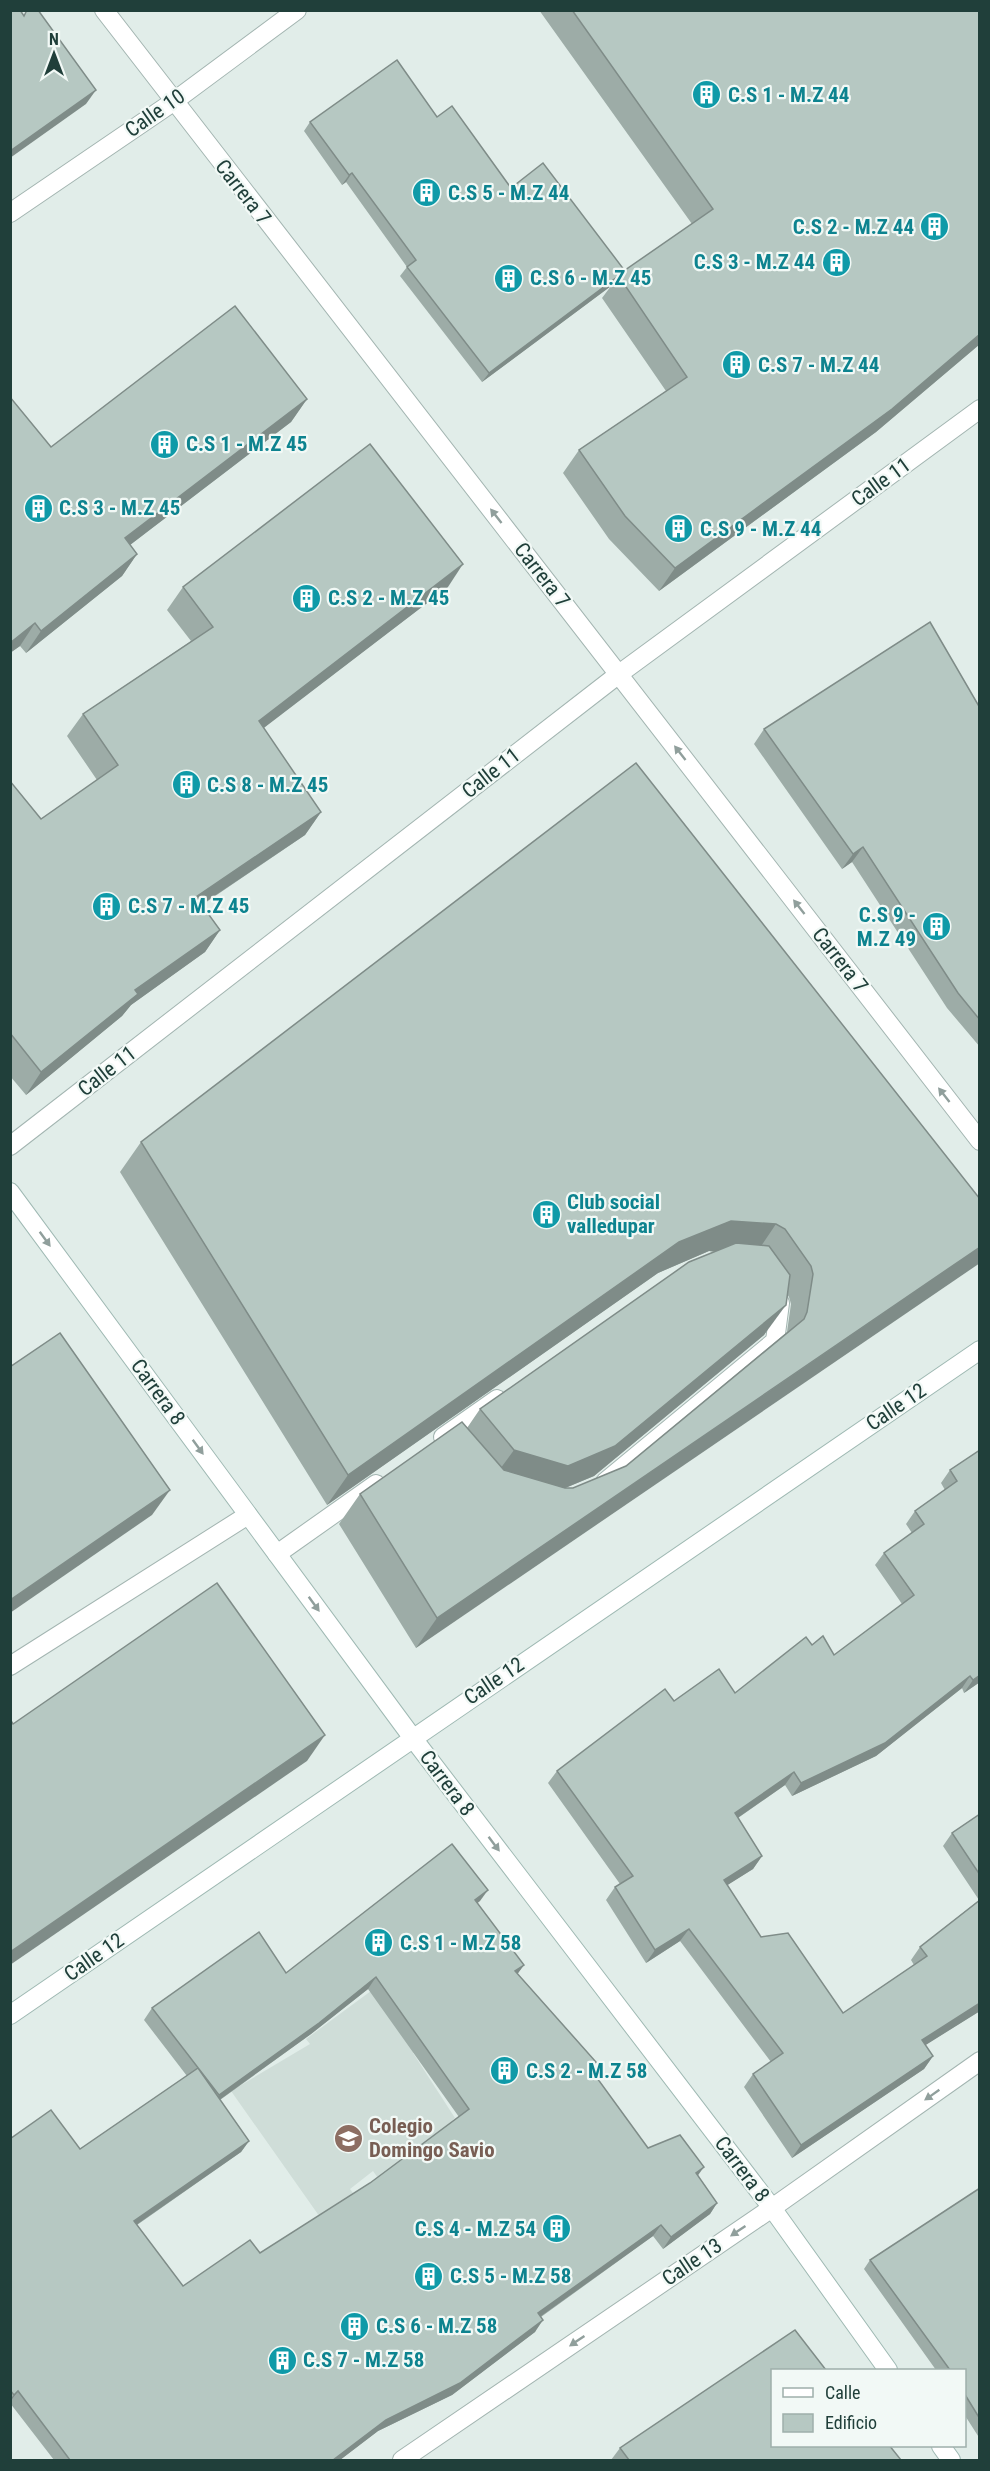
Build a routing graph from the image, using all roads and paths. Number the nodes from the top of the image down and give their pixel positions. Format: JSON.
{"nodes":[{"id":1,"x":104,"y":10,"type":"edge"},
{"id":2,"x":297,"y":10,"type":"edge"},
{"id":3,"x":172,"y":102,"type":"junction"},
{"id":4,"x":10,"y":213,"type":"edge"},
{"id":5,"x":980,"y":409,"type":"edge"},
{"id":6,"x":619,"y":674,"type":"junction"},
{"id":7,"x":980,"y":1141,"type":"edge"},
{"id":8,"x":10,"y":1146,"type":"edge"},
{"id":9,"x":10,"y":1192,"type":"edge"},
{"id":10,"x":760,"y":1275,"type":"edge"},
{"id":11,"x":980,"y":1350,"type":"edge"},
{"id":12,"x":509,"y":1391,"type":"edge"},
{"id":13,"x":457,"y":1455,"type":"edge"},
{"id":14,"x":394,"y":1472,"type":"edge"},
{"id":15,"x":590,"y":1490,"type":"edge"},
{"id":16,"x":248,"y":1515,"type":"junction"},
{"id":17,"x":277,"y":1554,"type":"junction"},
{"id":18,"x":10,"y":1666,"type":"edge"},
{"id":19,"x":412,"y":1737,"type":"junction"},
{"id":20,"x":10,"y":2015,"type":"edge"},
{"id":21,"x":980,"y":2061,"type":"edge"},
{"id":22,"x":772,"y":2208,"type":"junction"},
{"id":23,"x":887,"y":2369,"type":"edge"},
{"id":24,"x":942,"y":2447,"type":"edge"},
{"id":25,"x":402,"y":2460,"type":"edge"},
{"id":26,"x":951,"y":2460,"type":"edge"}],
"edges":[{"from":1,"to":3,"type":"street","name":"Carrera 7"},
{"from":2,"to":3,"type":"street","name":"Calle 10"},
{"from":3,"to":4,"type":"street","name":"Calle 10"},
{"from":6,"to":3,"type":"street","name":"Carrera 7","one_way":true},
{"from":5,"to":6,"type":"street","name":"Calle 11"},
{"from":7,"to":6,"type":"street","name":"Carrera 7","one_way":true},
{"from":6,"to":8,"type":"street","name":"Calle 11"},
{"from":9,"to":16,"type":"street","name":"Carrera 8","one_way":true},
{"from":10,"to":15,"type":"street"},
{"from":11,"to":19,"type":"street","name":"Calle 12"},
{"from":12,"to":13,"type":"street"},
{"from":14,"to":17,"type":"street"},
{"from":16,"to":17,"type":"street","name":"Carrera 8"},
{"from":16,"to":18,"type":"street"},
{"from":17,"to":19,"type":"street","name":"Carrera 8","one_way":true},
{"from":19,"to":20,"type":"street","name":"Calle 12"},
{"from":19,"to":22,"type":"street","name":"Carrera 8","one_way":true},
{"from":21,"to":22,"type":"street","name":"Calle 13","one_way":true},
{"from":22,"to":23,"type":"street","name":"Carrera 8"},
{"from":22,"to":25,"type":"street","name":"Calle 13","one_way":true},
{"from":24,"to":26,"type":"street"}]}
